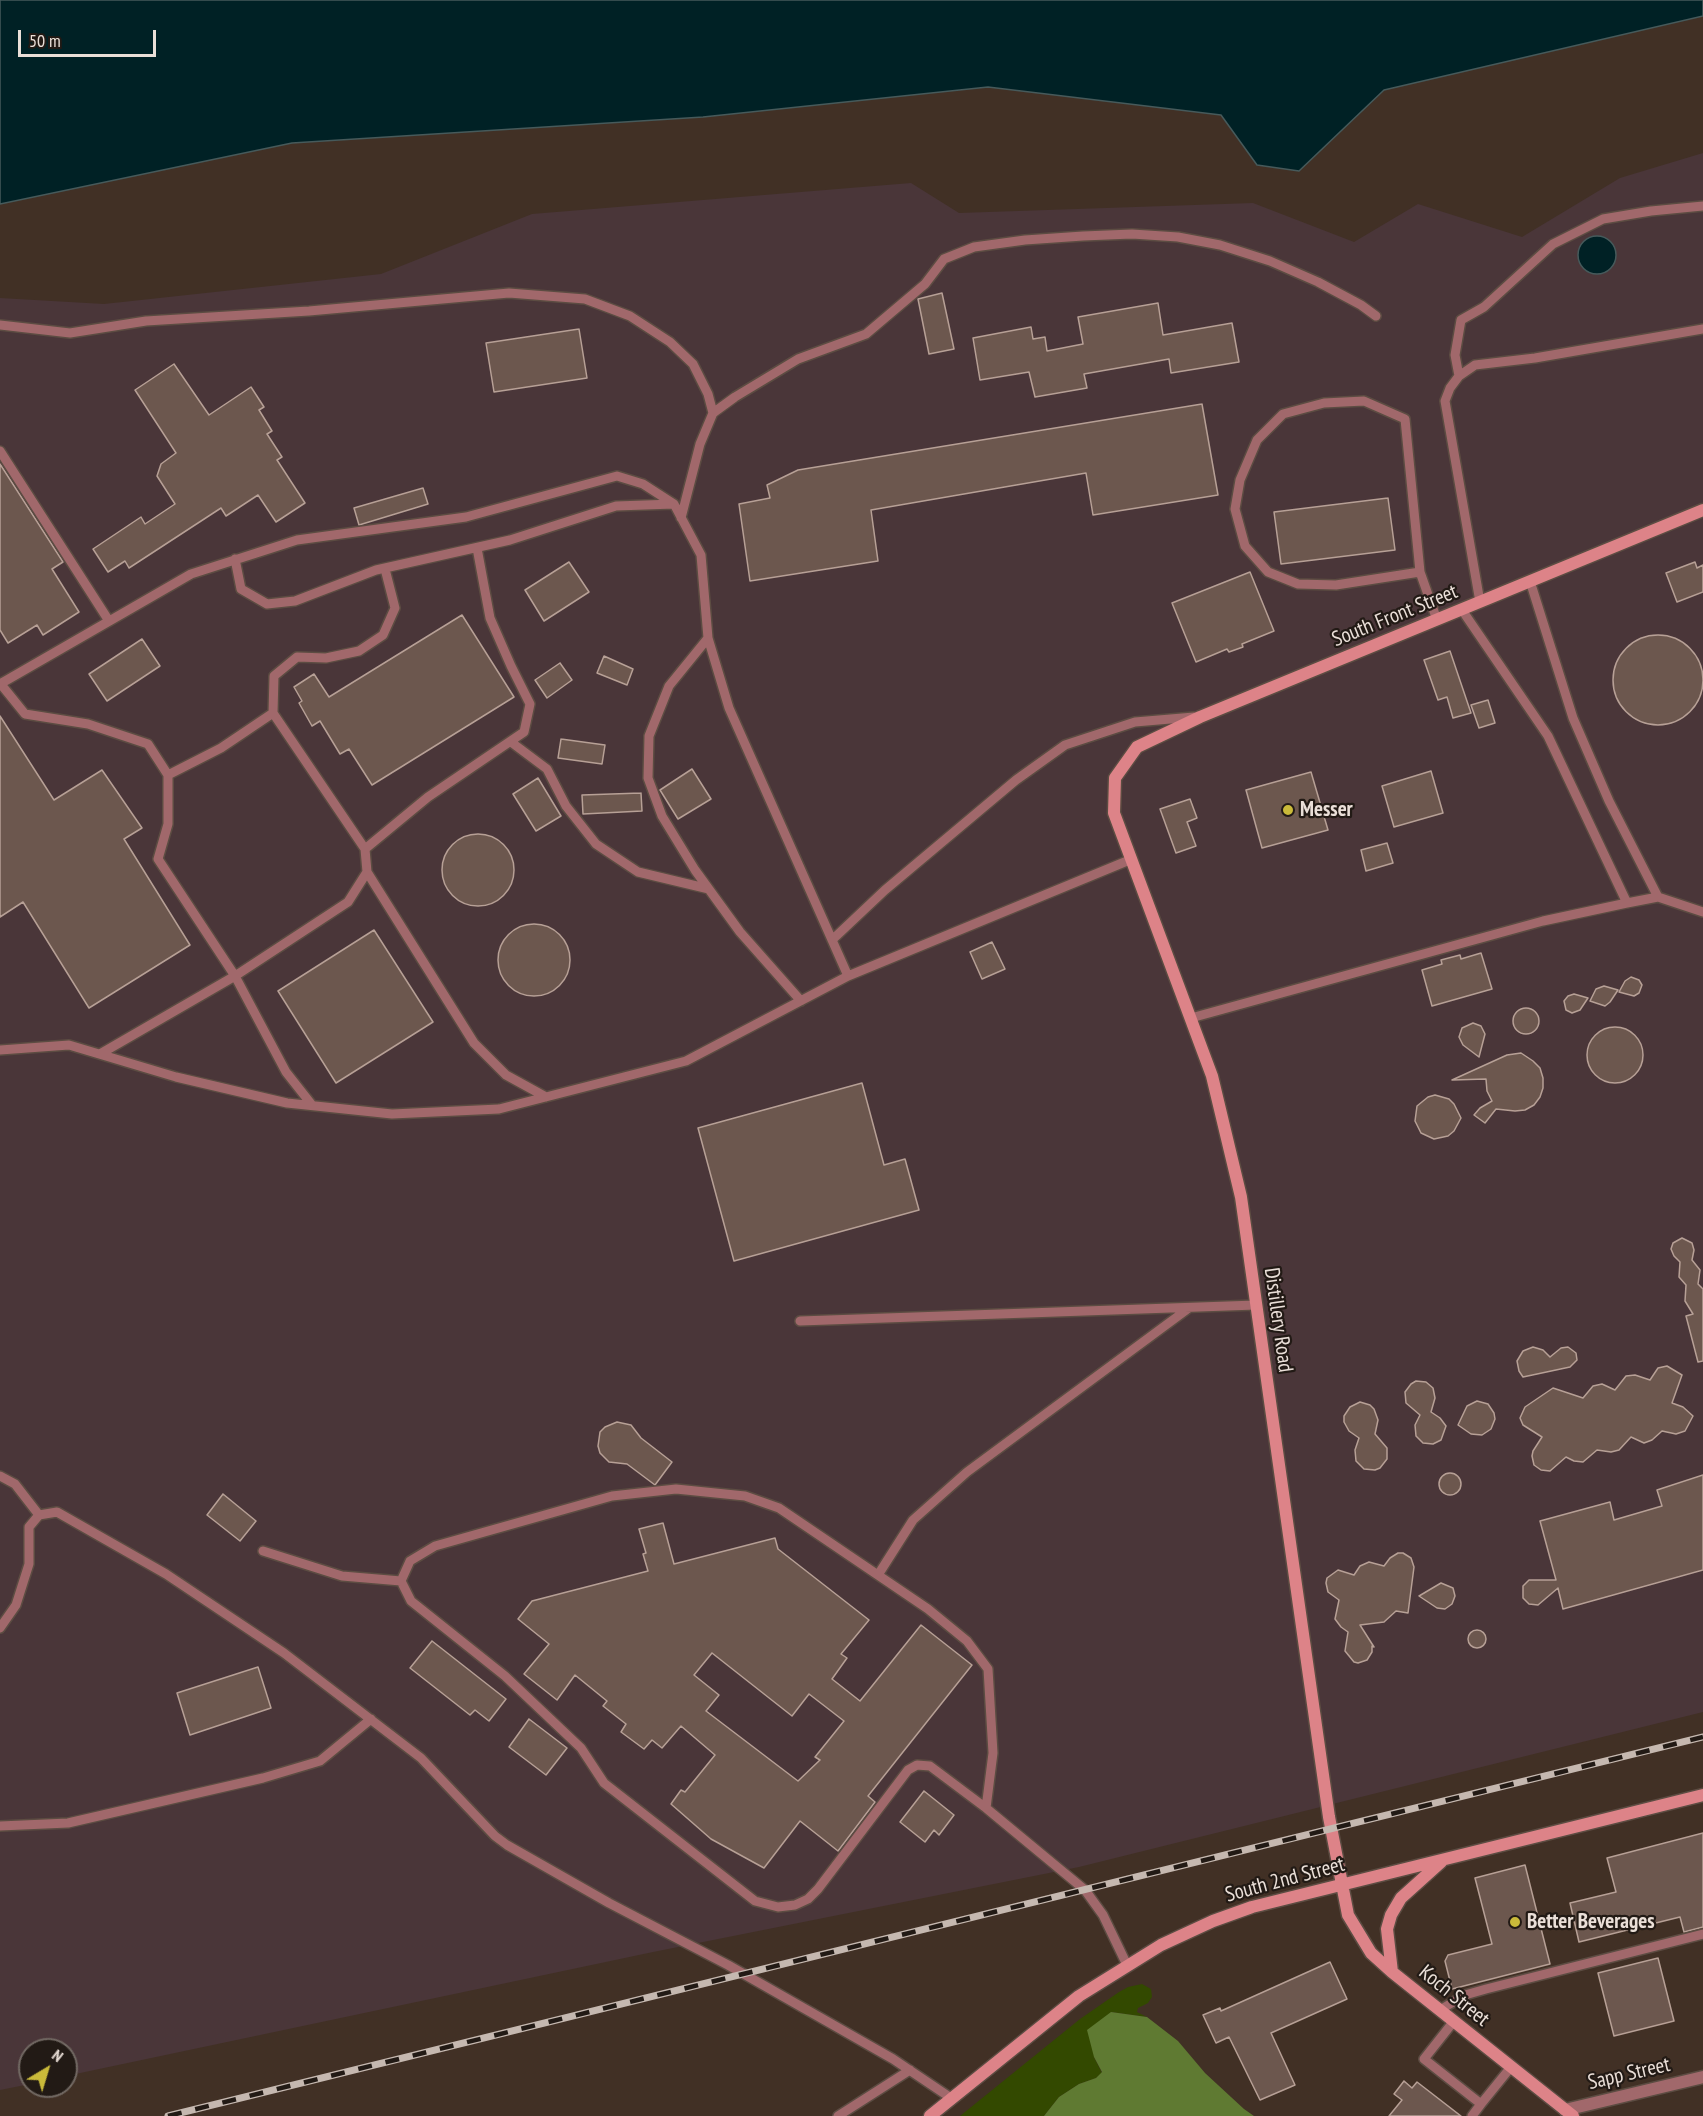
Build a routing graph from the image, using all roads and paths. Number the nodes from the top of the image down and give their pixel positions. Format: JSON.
{"nodes":[{"id":1,"x":1703,"y":206,"type":"edge"},
{"id":2,"x":1376,"y":316,"type":"dead end"},
{"id":3,"x":0,"y":325,"type":"edge"},
{"id":4,"x":1703,"y":329,"type":"edge"},
{"id":5,"x":1460,"y":376,"type":"junction"},
{"id":6,"x":712,"y":413,"type":"junction"},
{"id":7,"x":0,"y":451,"type":"edge"},
{"id":8,"x":674,"y":504,"type":"junction"},
{"id":9,"x":1703,"y":510,"type":"edge"},
{"id":10,"x":681,"y":518,"type":"junction"},
{"id":11,"x":477,"y":548,"type":"junction"},
{"id":12,"x":235,"y":559,"type":"junction"},
{"id":13,"x":385,"y":568,"type":"junction"},
{"id":14,"x":1420,"y":572,"type":"junction"},
{"id":15,"x":1530,"y":581,"type":"junction"},
{"id":16,"x":1480,"y":602,"type":"junction"},
{"id":17,"x":1462,"y":610,"type":"junction"},
{"id":18,"x":1437,"y":620,"type":"junction"},
{"id":19,"x":109,"y":621,"type":"junction"},
{"id":20,"x":708,"y":638,"type":"junction"},
{"id":21,"x":0,"y":683,"type":"edge"},
{"id":22,"x":273,"y":713,"type":"junction"},
{"id":23,"x":1200,"y":717,"type":"junction"},
{"id":24,"x":510,"y":742,"type":"junction"},
{"id":25,"x":168,"y":775,"type":"junction"},
{"id":26,"x":1115,"y":778,"type":"joint"},
{"id":27,"x":365,"y":849,"type":"junction"},
{"id":28,"x":1132,"y":858,"type":"junction"},
{"id":29,"x":367,"y":872,"type":"junction"},
{"id":30,"x":709,"y":889,"type":"junction"},
{"id":31,"x":1658,"y":897,"type":"junction"},
{"id":32,"x":1627,"y":903,"type":"junction"},
{"id":33,"x":1703,"y":912,"type":"edge"},
{"id":34,"x":831,"y":940,"type":"junction"},
{"id":35,"x":234,"y":975,"type":"junction"},
{"id":36,"x":848,"y":976,"type":"junction"},
{"id":37,"x":801,"y":1001,"type":"junction"},
{"id":38,"x":1191,"y":1018,"type":"junction"},
{"id":39,"x":0,"y":1050,"type":"edge"},
{"id":40,"x":100,"y":1054,"type":"junction"},
{"id":41,"x":546,"y":1097,"type":"junction"},
{"id":42,"x":312,"y":1106,"type":"junction"},
{"id":43,"x":1256,"y":1305,"type":"junction"},
{"id":44,"x":1189,"y":1308,"type":"junction"},
{"id":45,"x":800,"y":1321,"type":"dead end"},
{"id":46,"x":0,"y":1476,"type":"edge"},
{"id":47,"x":39,"y":1515,"type":"junction"},
{"id":48,"x":263,"y":1551,"type":"dead end"},
{"id":49,"x":878,"y":1575,"type":"junction"},
{"id":50,"x":401,"y":1581,"type":"junction"},
{"id":51,"x":0,"y":1628,"type":"edge"},
{"id":52,"x":371,"y":1719,"type":"junction"},
{"id":53,"x":1703,"y":1795,"type":"edge"},
{"id":54,"x":986,"y":1808,"type":"junction"},
{"id":55,"x":0,"y":1826,"type":"edge"},
{"id":56,"x":1445,"y":1859,"type":"junction"},
{"id":57,"x":1342,"y":1884,"type":"junction"},
{"id":58,"x":1702,"y":1935,"type":"edge"},
{"id":59,"x":1127,"y":1965,"type":"junction"},
{"id":60,"x":1392,"y":1972,"type":"junction"},
{"id":61,"x":1440,"y":2010,"type":"junction"},
{"id":62,"x":1454,"y":2021,"type":"junction"},
{"id":63,"x":1511,"y":2067,"type":"junction"},
{"id":64,"x":910,"y":2070,"type":"junction"},
{"id":65,"x":1703,"y":2077,"type":"edge"},
{"id":66,"x":951,"y":2098,"type":"junction"},
{"id":67,"x":1481,"y":2104,"type":"junction"},
{"id":68,"x":1569,"y":2113,"type":"edge"},
{"id":69,"x":838,"y":2116,"type":"edge"},
{"id":70,"x":930,"y":2116,"type":"edge"},
{"id":71,"x":1472,"y":2116,"type":"edge"}],
"edges":[{"from":1,"to":5,"type":"lane"},
{"from":2,"to":6,"type":"lane"},
{"from":3,"to":6,"type":"lane"},
{"from":4,"to":5,"type":"lane"},
{"from":5,"to":16,"type":"lane"},
{"from":6,"to":10,"type":"lane"},
{"from":7,"to":19,"type":"lane"},
{"from":8,"to":10,"type":"lane"},
{"from":8,"to":11,"type":"lane"},
{"from":8,"to":12,"type":"lane"},
{"from":9,"to":15,"type":"street","name":"South Front Street"},
{"from":10,"to":20,"type":"lane"},
{"from":11,"to":13,"type":"lane"},
{"from":11,"to":24,"type":"lane"},
{"from":12,"to":13,"type":"lane"},
{"from":12,"to":19,"type":"lane"},
{"from":13,"to":22,"type":"lane"},
{"from":14,"to":14,"type":"lane"},
{"from":14,"to":18,"type":"lane"},
{"from":15,"to":16,"type":"street","name":"South Front Street"},
{"from":15,"to":31,"type":"lane"},
{"from":16,"to":17,"type":"street","name":"South Front Street"},
{"from":17,"to":18,"type":"street","name":"South Front Street"},
{"from":17,"to":32,"type":"lane"},
{"from":18,"to":23,"type":"street","name":"South Front Street"},
{"from":19,"to":21,"type":"lane"},
{"from":20,"to":30,"type":"lane"},
{"from":20,"to":34,"type":"lane"},
{"from":21,"to":25,"type":"lane"},
{"from":22,"to":25,"type":"lane"},
{"from":22,"to":27,"type":"lane"},
{"from":23,"to":26,"type":"street","name":"South Front Street"},
{"from":23,"to":34,"type":"lane"},
{"from":24,"to":27,"type":"lane"},
{"from":24,"to":30,"type":"lane"},
{"from":25,"to":35,"type":"lane"},
{"from":26,"to":28,"type":"street","name":"Distillery Road"},
{"from":27,"to":29,"type":"lane"},
{"from":28,"to":36,"type":"lane"},
{"from":28,"to":38,"type":"street","name":"Distillery Road"},
{"from":29,"to":35,"type":"lane"},
{"from":29,"to":41,"type":"lane"},
{"from":30,"to":37,"type":"lane"},
{"from":31,"to":32,"type":"lane"},
{"from":31,"to":33,"type":"lane"},
{"from":32,"to":38,"type":"lane"},
{"from":34,"to":36,"type":"lane"},
{"from":35,"to":40,"type":"lane"},
{"from":35,"to":42,"type":"lane"},
{"from":36,"to":37,"type":"lane"},
{"from":37,"to":41,"type":"lane"},
{"from":38,"to":43,"type":"street","name":"Distillery Road"},
{"from":39,"to":40,"type":"lane"},
{"from":40,"to":42,"type":"lane"},
{"from":41,"to":42,"type":"lane"},
{"from":43,"to":44,"type":"lane"},
{"from":43,"to":57,"type":"street","name":"Distillery Road"},
{"from":44,"to":45,"type":"lane"},
{"from":44,"to":49,"type":"lane"},
{"from":46,"to":47,"type":"lane"},
{"from":47,"to":51,"type":"lane"},
{"from":47,"to":52,"type":"lane"},
{"from":48,"to":50,"type":"lane"},
{"from":49,"to":50,"type":"lane"},
{"from":49,"to":54,"type":"lane"},
{"from":50,"to":54,"type":"lane"},
{"from":52,"to":55,"type":"lane"},
{"from":52,"to":64,"type":"lane"},
{"from":53,"to":56,"type":"street","name":"South 2nd Street"},
{"from":54,"to":59,"type":"lane"},
{"from":56,"to":57,"type":"street","name":"South 2nd Street"},
{"from":56,"to":60,"type":"street"},
{"from":57,"to":59,"type":"street","name":"South 2nd Street"},
{"from":57,"to":60,"type":"street","name":"Koch Street"},
{"from":58,"to":61,"type":"lane"},
{"from":59,"to":66,"type":"street","name":"South 2nd Street"},
{"from":60,"to":61,"type":"street","name":"Koch Street"},
{"from":61,"to":62,"type":"street","name":"Koch Street"},
{"from":62,"to":63,"type":"street","name":"Koch Street"},
{"from":62,"to":67,"type":"lane"},
{"from":63,"to":67,"type":"lane"},
{"from":63,"to":68,"type":"street","name":"Koch Street"},
{"from":64,"to":66,"type":"lane"},
{"from":64,"to":69,"type":"lane"},
{"from":65,"to":68,"type":"street","name":"Sapp Street"},
{"from":66,"to":70,"type":"street","name":"South 2nd Street"},
{"from":67,"to":71,"type":"lane"}]}
